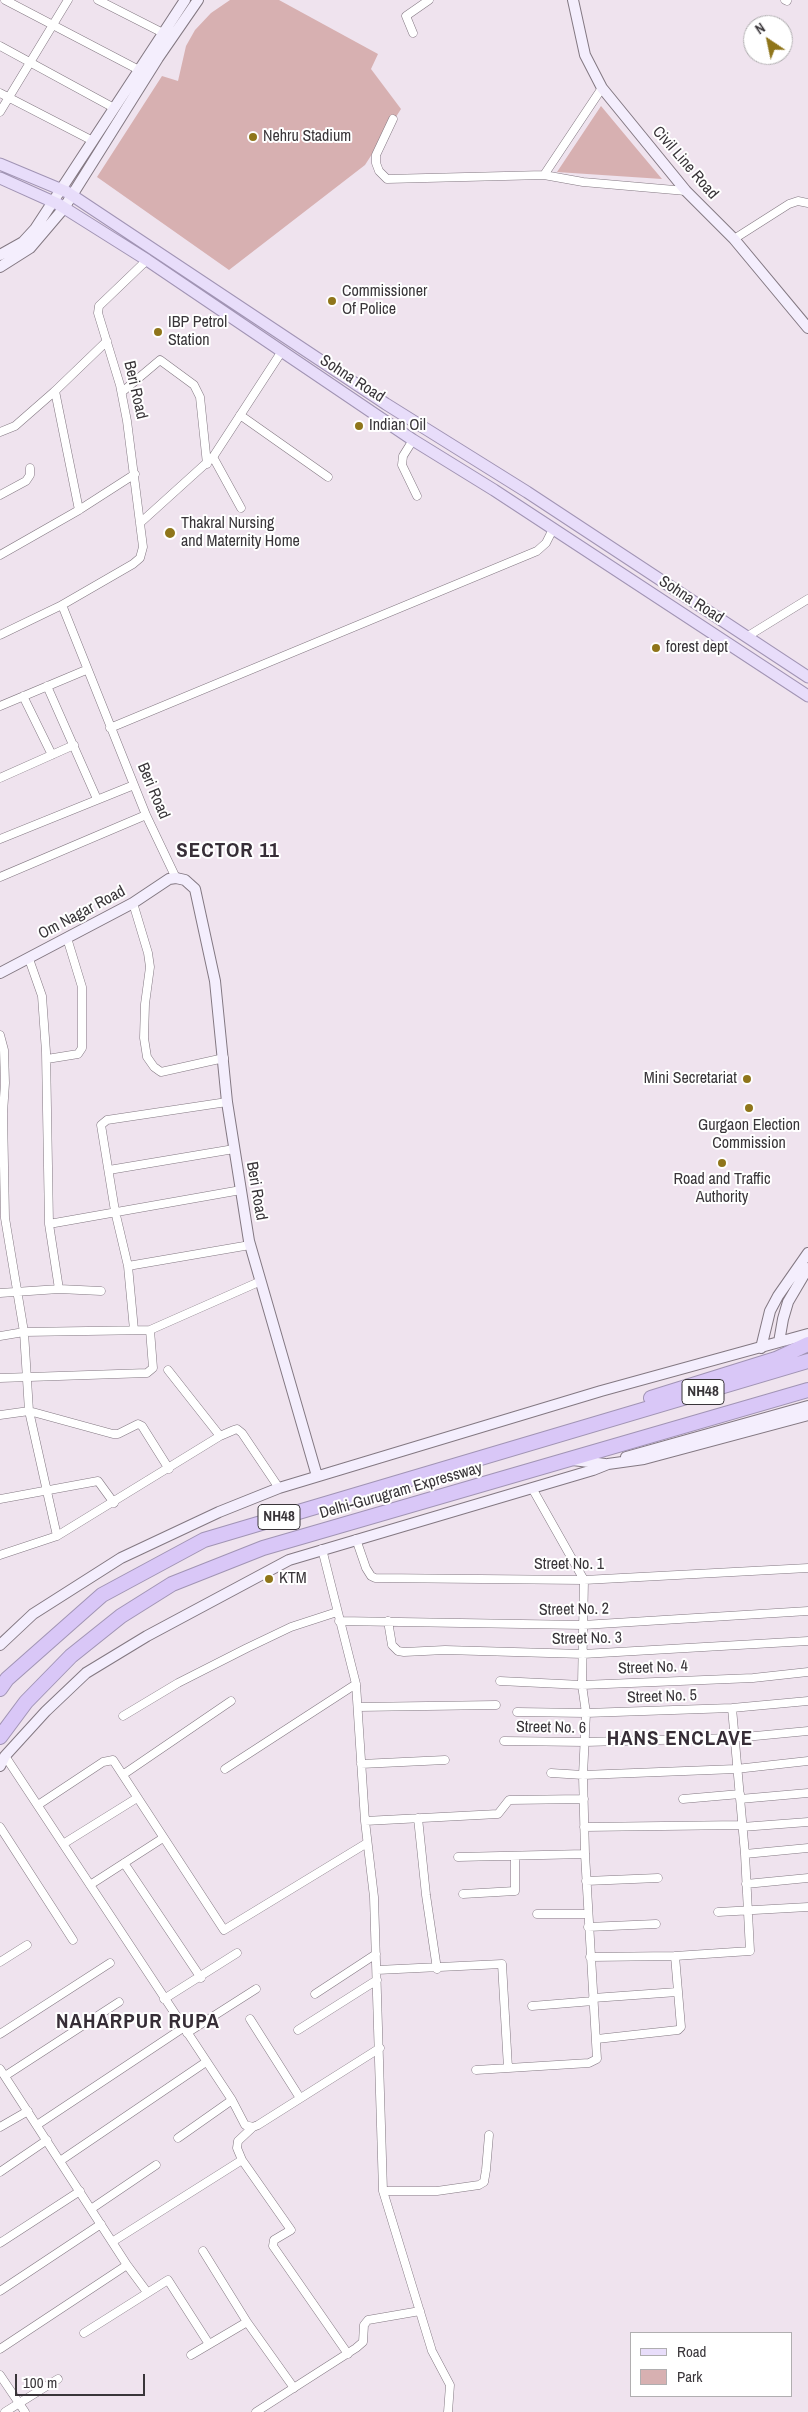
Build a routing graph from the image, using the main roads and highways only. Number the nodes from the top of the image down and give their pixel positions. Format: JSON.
{"nodes":[{"id":1,"x":185,"y":0,"type":"edge"},
{"id":2,"x":198,"y":0,"type":"edge"},
{"id":3,"x":573,"y":0,"type":"edge"},
{"id":4,"x":0,"y":164,"type":"edge"},
{"id":5,"x":0,"y":178,"type":"edge"},
{"id":6,"x":67,"y":192,"type":"junction"},
{"id":7,"x":58,"y":205,"type":"junction"},
{"id":8,"x":0,"y":255,"type":"edge"},
{"id":9,"x":0,"y":267,"type":"edge"},
{"id":10,"x":235,"y":304,"type":"junction"},
{"id":11,"x":228,"y":315,"type":"junction"},
{"id":12,"x":808,"y":328,"type":"edge"},
{"id":13,"x":808,"y":677,"type":"edge"},
{"id":14,"x":808,"y":696,"type":"edge"},
{"id":15,"x":176,"y":878,"type":"joint"},
{"id":16,"x":0,"y":973,"type":"edge"},
{"id":17,"x":808,"y":1253,"type":"edge"},
{"id":18,"x":808,"y":1268,"type":"edge"},
{"id":19,"x":808,"y":1334,"type":"edge"},
{"id":20,"x":779,"y":1342,"type":"junction"},
{"id":21,"x":808,"y":1344,"type":"edge"},
{"id":22,"x":761,"y":1348,"type":"junction"},
{"id":23,"x":808,"y":1361,"type":"edge"},
{"id":24,"x":808,"y":1390,"type":"edge"},
{"id":25,"x":808,"y":1406,"type":"edge"},
{"id":26,"x":808,"y":1415,"type":"edge"},
{"id":27,"x":598,"y":1423,"type":"junction"},
{"id":28,"x":572,"y":1460,"type":"junction"},
{"id":29,"x":608,"y":1464,"type":"junction"},
{"id":30,"x":317,"y":1476,"type":"junction"},
{"id":31,"x":0,"y":1645,"type":"edge"},
{"id":32,"x":0,"y":1689,"type":"edge"},
{"id":33,"x":0,"y":1737,"type":"edge"},
{"id":34,"x":0,"y":1766,"type":"edge"}],
"edges":[{"from":1,"to":6,"type":"main road"},
{"from":2,"to":6,"type":"main road"},
{"from":3,"to":12,"type":"main road","name":"Civil Line Road"},
{"from":4,"to":6,"type":"main road","name":"Sohna Road"},
{"from":5,"to":7,"type":"main road","name":"Sohna Road"},
{"from":6,"to":7,"type":"main road"},
{"from":6,"to":10,"type":"main road","name":"Sohna Road"},
{"from":7,"to":8,"type":"main road"},
{"from":7,"to":9,"type":"main road"},
{"from":7,"to":11,"type":"main road","name":"Sohna Road"},
{"from":10,"to":11,"type":"main road"},
{"from":10,"to":13,"type":"main road","name":"Sohna Road"},
{"from":11,"to":14,"type":"main road","name":"Sohna Road"},
{"from":15,"to":16,"type":"main road","name":"Om Nagar Road"},
{"from":15,"to":30,"type":"main road","name":"Beri Road"},
{"from":17,"to":22,"type":"main road"},
{"from":18,"to":20,"type":"main road"},
{"from":19,"to":20,"type":"main road"},
{"from":20,"to":22,"type":"main road"},
{"from":21,"to":27,"type":"highway"},
{"from":22,"to":30,"type":"main road"},
{"from":23,"to":27,"type":"highway","name":"Delhi-Gurugram Expressway","number":"NH48"},
{"from":24,"to":28,"type":"highway","name":"Delhi-Gurugram Expressway","number":"NH48"},
{"from":25,"to":29,"type":"main road"},
{"from":26,"to":29,"type":"main road"},
{"from":27,"to":32,"type":"highway","name":"Delhi-Gurugram Expressway","number":"NH48"},
{"from":28,"to":29,"type":"main road"},
{"from":28,"to":33,"type":"highway","name":"Delhi-Gurugram Expressway","number":"NH48"},
{"from":29,"to":34,"type":"main road"},
{"from":30,"to":31,"type":"main road"}]}
